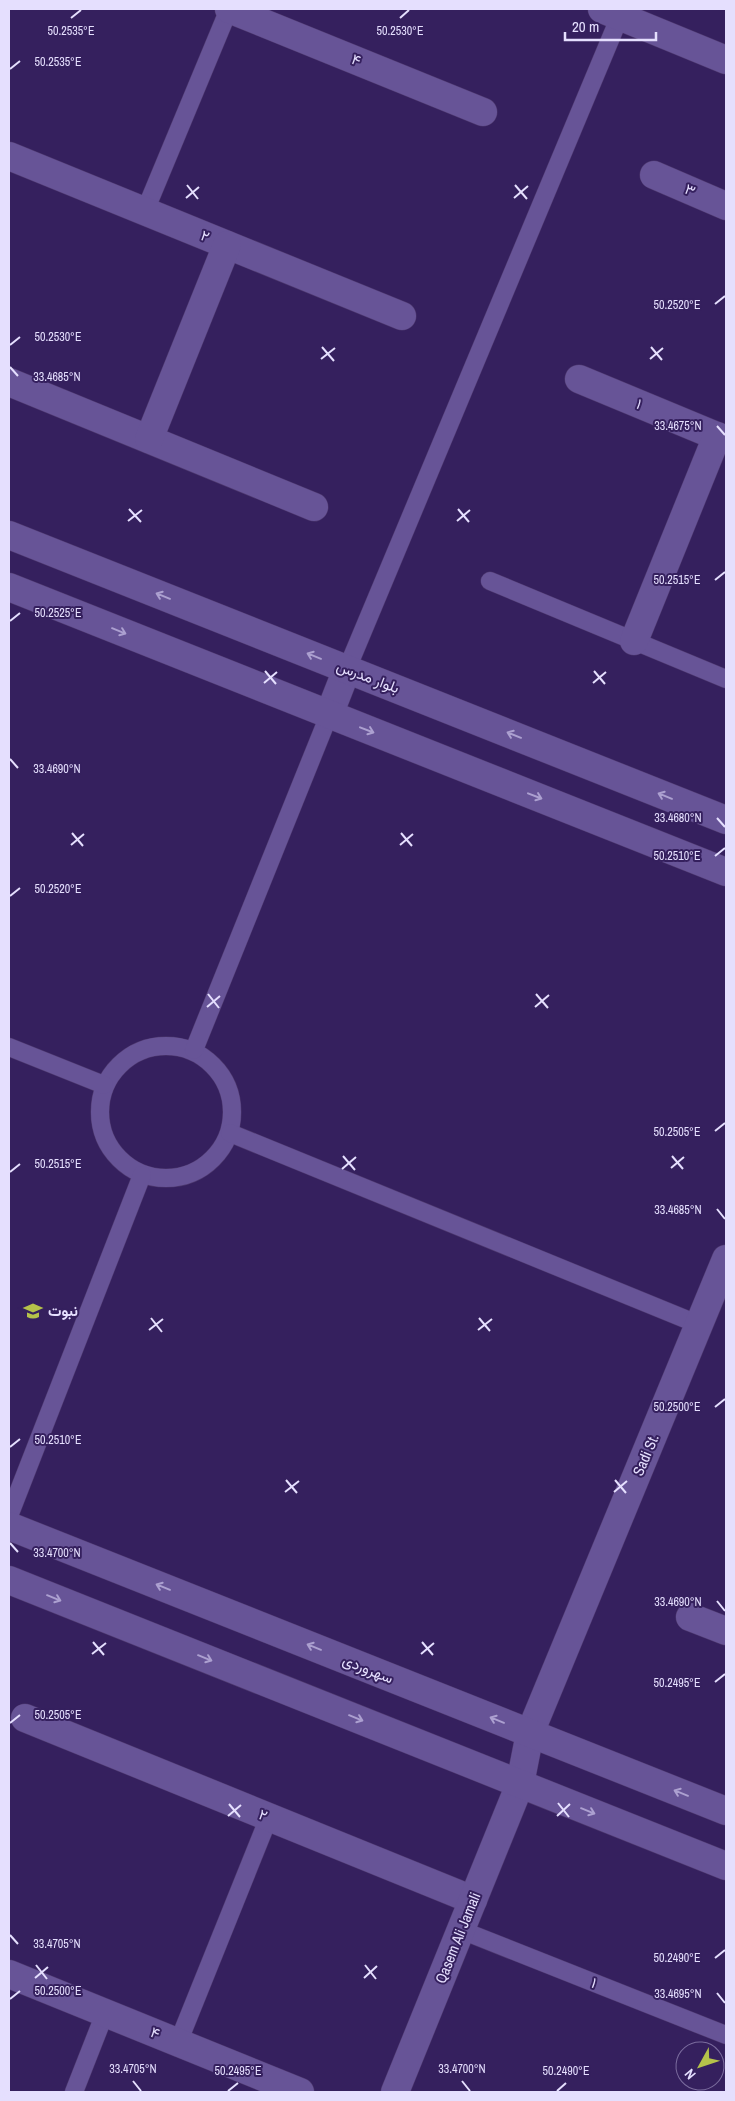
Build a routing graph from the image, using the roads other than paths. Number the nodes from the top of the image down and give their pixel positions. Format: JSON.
{"nodes":[{"id":1,"x":229,"y":9,"type":"edge"},
{"id":2,"x":611,"y":13,"type":"edge"},
{"id":3,"x":726,"y":60,"type":"edge"},
{"id":4,"x":482,"y":112,"type":"dead end"},
{"id":5,"x":9,"y":156,"type":"edge"},
{"id":6,"x":654,"y":175,"type":"dead end"},
{"id":7,"x":726,"y":206,"type":"edge"},
{"id":8,"x":145,"y":211,"type":"junction"},
{"id":9,"x":227,"y":244,"type":"junction"},
{"id":10,"x":402,"y":316,"type":"dead end"},
{"id":11,"x":579,"y":379,"type":"dead end"},
{"id":12,"x":9,"y":382,"type":"edge"},
{"id":13,"x":721,"y":438,"type":"edge"},
{"id":14,"x":149,"y":439,"type":"junction"},
{"id":15,"x":314,"y":507,"type":"dead end"},
{"id":16,"x":9,"y":535,"type":"edge"},
{"id":17,"x":490,"y":581,"type":"dead end"},
{"id":18,"x":9,"y":587,"type":"edge"},
{"id":19,"x":634,"y":641,"type":"junction"},
{"id":20,"x":347,"y":669,"type":"junction"},
{"id":21,"x":726,"y":679,"type":"edge"},
{"id":22,"x":329,"y":715,"type":"junction"},
{"id":23,"x":726,"y":820,"type":"edge"},
{"id":24,"x":726,"y":872,"type":"edge"},
{"id":25,"x":9,"y":1047,"type":"edge"},
{"id":26,"x":194,"y":1050,"type":"junction"},
{"id":27,"x":104,"y":1085,"type":"junction"},
{"id":28,"x":230,"y":1133,"type":"junction"},
{"id":29,"x":142,"y":1175,"type":"junction"},
{"id":30,"x":726,"y":1258,"type":"edge"},
{"id":31,"x":700,"y":1325,"type":"junction"},
{"id":32,"x":9,"y":1516,"type":"edge"},
{"id":33,"x":9,"y":1526,"type":"edge"},
{"id":34,"x":9,"y":1580,"type":"edge"},
{"id":35,"x":690,"y":1617,"type":"dead end"},
{"id":36,"x":726,"y":1631,"type":"edge"},
{"id":37,"x":25,"y":1718,"type":"dead end"},
{"id":38,"x":530,"y":1733,"type":"junction"},
{"id":39,"x":520,"y":1784,"type":"junction"},
{"id":40,"x":726,"y":1811,"type":"edge"},
{"id":41,"x":268,"y":1817,"type":"junction"},
{"id":42,"x":726,"y":1866,"type":"edge"},
{"id":43,"x":473,"y":1900,"type":"junction"},
{"id":44,"x":461,"y":1930,"type":"junction"},
{"id":45,"x":9,"y":1974,"type":"edge"},
{"id":46,"x":105,"y":2013,"type":"junction"},
{"id":47,"x":726,"y":2035,"type":"edge"},
{"id":48,"x":178,"y":2043,"type":"junction"},
{"id":49,"x":74,"y":2092,"type":"edge"},
{"id":50,"x":300,"y":2092,"type":"edge"},
{"id":51,"x":395,"y":2092,"type":"edge"}],
"edges":[{"from":1,"to":4,"type":"street","name":"۴"},
{"from":1,"to":8,"type":"lane"},
{"from":2,"to":3,"type":"street"},
{"from":2,"to":20,"type":"lane"},
{"from":5,"to":8,"type":"street","name":"۲"},
{"from":6,"to":7,"type":"street","name":"۳"},
{"from":8,"to":9,"type":"street","name":"۲"},
{"from":9,"to":10,"type":"street","name":"۲"},
{"from":9,"to":14,"type":"street"},
{"from":11,"to":13,"type":"street","name":"۱"},
{"from":12,"to":14,"type":"street"},
{"from":13,"to":19,"type":"street"},
{"from":14,"to":15,"type":"street"},
{"from":20,"to":16,"type":"street","name":"بلوار مدرس","one_way":true},
{"from":17,"to":19,"type":"lane"},
{"from":18,"to":22,"type":"street","one_way":true},
{"from":19,"to":21,"type":"lane"},
{"from":20,"to":22,"type":"street"},
{"from":23,"to":20,"type":"street","name":"بلوار مدرس","one_way":true},
{"from":22,"to":24,"type":"street","one_way":true},
{"from":22,"to":26,"type":"lane"},
{"from":25,"to":27,"type":"lane"},
{"from":26,"to":27,"type":"lane"},
{"from":26,"to":28,"type":"lane"},
{"from":27,"to":29,"type":"lane"},
{"from":28,"to":29,"type":"lane"},
{"from":28,"to":31,"type":"lane"},
{"from":29,"to":32,"type":"lane"},
{"from":30,"to":31,"type":"street","name":"Sadi St."},
{"from":31,"to":38,"type":"street","name":"Sadi St."},
{"from":38,"to":33,"type":"street","name":"سهروردی","one_way":true},
{"from":34,"to":39,"type":"street","one_way":true},
{"from":35,"to":36,"type":"street"},
{"from":37,"to":41,"type":"street","name":"۲"},
{"from":38,"to":39,"type":"street","name":"Sadi St."},
{"from":40,"to":38,"type":"street","name":"سهروردی","one_way":true},
{"from":39,"to":42,"type":"street","one_way":true},
{"from":39,"to":43,"type":"street","name":"Qasem Ali Jamali"},
{"from":41,"to":43,"type":"street","name":"۲"},
{"from":41,"to":48,"type":"lane"},
{"from":43,"to":44,"type":"street","name":"Qasem Ali Jamali"},
{"from":44,"to":47,"type":"lane","name":"۱"},
{"from":44,"to":51,"type":"street","name":"Qasem Ali Jamali"},
{"from":45,"to":46,"type":"street","name":"۴"},
{"from":46,"to":48,"type":"street","name":"۴"},
{"from":46,"to":49,"type":"lane"},
{"from":48,"to":50,"type":"street","name":"۴"}]}
